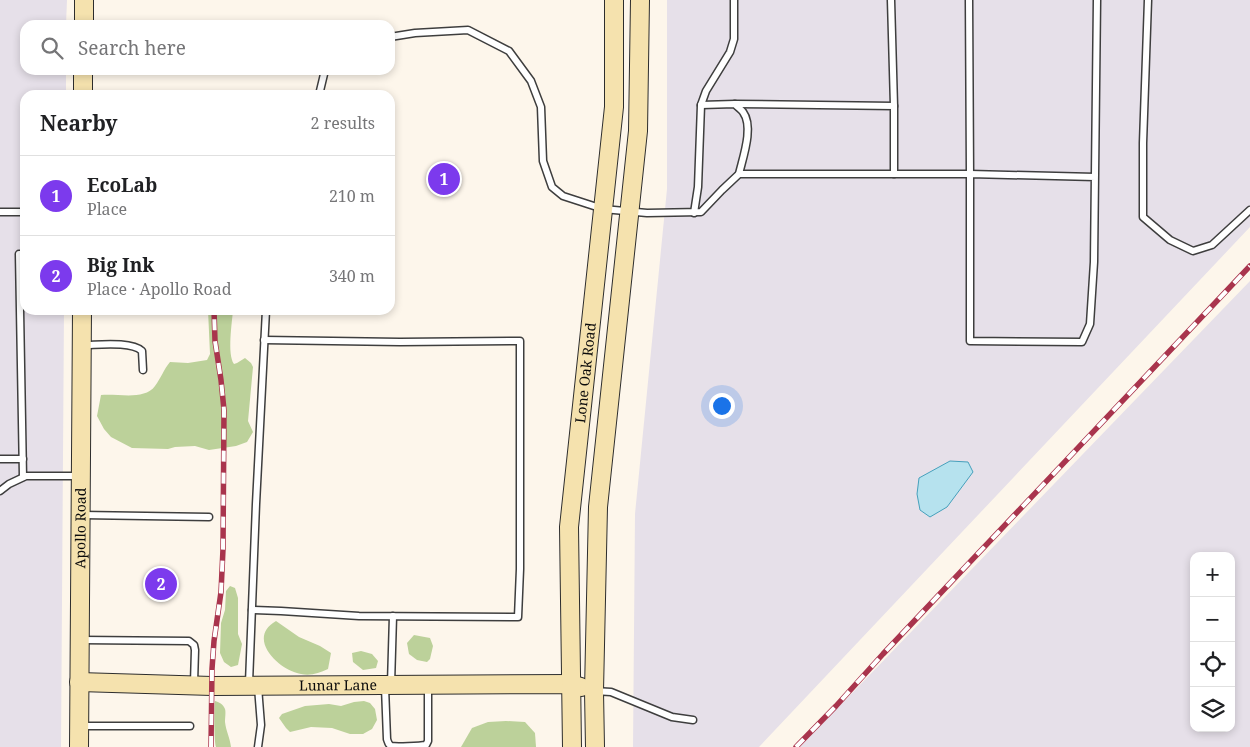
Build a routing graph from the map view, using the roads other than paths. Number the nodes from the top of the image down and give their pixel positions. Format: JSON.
{"nodes":[{"id":1,"x":84,"y":0,"type":"edge"},
{"id":2,"x":614,"y":0,"type":"edge"},
{"id":3,"x":640,"y":0,"type":"edge"},
{"id":4,"x":734,"y":0,"type":"edge"},
{"id":5,"x":891,"y":0,"type":"edge"},
{"id":6,"x":970,"y":0,"type":"edge"},
{"id":7,"x":1097,"y":0,"type":"edge"},
{"id":8,"x":1148,"y":0,"type":"edge"},
{"id":9,"x":84,"y":20,"type":"edge"},
{"id":10,"x":395,"y":36,"type":"edge"},
{"id":11,"x":83,"y":75,"type":"edge"},
{"id":12,"x":324,"y":75,"type":"edge"},
{"id":13,"x":83,"y":90,"type":"edge"},
{"id":14,"x":320,"y":90,"type":"edge"},
{"id":15,"x":735,"y":104,"type":"junction"},
{"id":16,"x":701,"y":105,"type":"junction"},
{"id":17,"x":894,"y":106,"type":"junction"},
{"id":18,"x":739,"y":174,"type":"junction"},
{"id":19,"x":894,"y":174,"type":"junction"},
{"id":20,"x":970,"y":174,"type":"junction"},
{"id":21,"x":1095,"y":177,"type":"junction"},
{"id":22,"x":603,"y":209,"type":"junction"},
{"id":23,"x":1250,"y":210,"type":"edge"},
{"id":24,"x":0,"y":212,"type":"edge"},
{"id":25,"x":20,"y":212,"type":"edge"},
{"id":26,"x":629,"y":212,"type":"junction"},
{"id":27,"x":694,"y":213,"type":"junction"},
{"id":28,"x":20,"y":254,"type":"edge"},
{"id":29,"x":82,"y":315,"type":"edge"},
{"id":30,"x":266,"y":315,"type":"edge"},
{"id":31,"x":264,"y":340,"type":"junction"},
{"id":32,"x":82,"y":345,"type":"junction"},
{"id":33,"x":143,"y":370,"type":"dead end"},
{"id":34,"x":0,"y":459,"type":"edge"},
{"id":35,"x":22,"y":459,"type":"junction"},
{"id":36,"x":81,"y":476,"type":"junction"},
{"id":37,"x":23,"y":477,"type":"junction"},
{"id":38,"x":0,"y":491,"type":"edge"},
{"id":39,"x":80,"y":515,"type":"junction"},
{"id":40,"x":209,"y":517,"type":"dead end"},
{"id":41,"x":252,"y":610,"type":"junction"},
{"id":42,"x":393,"y":616,"type":"junction"},
{"id":43,"x":80,"y":640,"type":"junction"},
{"id":44,"x":80,"y":682,"type":"junction"},
{"id":45,"x":571,"y":684,"type":"junction"},
{"id":46,"x":388,"y":685,"type":"junction"},
{"id":47,"x":428,"y":685,"type":"junction"},
{"id":48,"x":194,"y":686,"type":"junction"},
{"id":49,"x":254,"y":686,"type":"junction"},
{"id":50,"x":594,"y":691,"type":"junction"},
{"id":51,"x":693,"y":720,"type":"dead end"},
{"id":52,"x":80,"y":726,"type":"junction"},
{"id":53,"x":190,"y":726,"type":"dead end"},
{"id":54,"x":79,"y":747,"type":"edge"},
{"id":55,"x":258,"y":747,"type":"edge"},
{"id":56,"x":572,"y":747,"type":"edge"},
{"id":57,"x":595,"y":747,"type":"edge"}],
"edges":[{"from":1,"to":9,"type":"main road"},
{"from":2,"to":22,"type":"main road","name":"Lone Oak Road"},
{"from":3,"to":26,"type":"main road","name":"Lone Oak Road"},
{"from":4,"to":16,"type":"lane"},
{"from":5,"to":17,"type":"lane"},
{"from":6,"to":20,"type":"lane"},
{"from":7,"to":21,"type":"lane"},
{"from":8,"to":23,"type":"lane"},
{"from":10,"to":22,"type":"lane"},
{"from":11,"to":13,"type":"main road"},
{"from":12,"to":14,"type":"lane"},
{"from":15,"to":16,"type":"lane"},
{"from":15,"to":17,"type":"lane"},
{"from":15,"to":18,"type":"lane"},
{"from":16,"to":27,"type":"lane"},
{"from":17,"to":19,"type":"lane"},
{"from":18,"to":19,"type":"lane"},
{"from":18,"to":27,"type":"lane"},
{"from":19,"to":20,"type":"lane"},
{"from":20,"to":21,"type":"lane"},
{"from":20,"to":21,"type":"lane"},
{"from":22,"to":26,"type":"lane"},
{"from":22,"to":45,"type":"main road","name":"Lone Oak Road"},
{"from":24,"to":25,"type":"lane"},
{"from":26,"to":27,"type":"lane"},
{"from":26,"to":50,"type":"main road","name":"Lone Oak Road"},
{"from":28,"to":35,"type":"lane"},
{"from":29,"to":32,"type":"main road","name":"Apollo Road"},
{"from":30,"to":31,"type":"lane"},
{"from":31,"to":41,"type":"lane"},
{"from":31,"to":42,"type":"lane"},
{"from":32,"to":33,"type":"lane"},
{"from":32,"to":36,"type":"main road","name":"Apollo Road"},
{"from":34,"to":35,"type":"lane"},
{"from":35,"to":37,"type":"lane"},
{"from":36,"to":37,"type":"lane"},
{"from":36,"to":39,"type":"main road","name":"Apollo Road"},
{"from":37,"to":38,"type":"lane"},
{"from":39,"to":40,"type":"lane"},
{"from":39,"to":43,"type":"main road","name":"Apollo Road"},
{"from":41,"to":42,"type":"lane"},
{"from":41,"to":49,"type":"lane"},
{"from":42,"to":46,"type":"lane"},
{"from":43,"to":44,"type":"main road","name":"Apollo Road"},
{"from":43,"to":48,"type":"lane"},
{"from":44,"to":48,"type":"main road","name":"Lunar Lane"},
{"from":44,"to":52,"type":"main road","name":"Apollo Road"},
{"from":45,"to":47,"type":"main road","name":"Lunar Lane"},
{"from":45,"to":50,"type":"main road","name":"Lunar Lane"},
{"from":45,"to":56,"type":"main road","name":"Lone Oak Road"},
{"from":46,"to":47,"type":"main road","name":"Lunar Lane"},
{"from":46,"to":47,"type":"lane"},
{"from":46,"to":49,"type":"main road","name":"Lunar Lane"},
{"from":48,"to":49,"type":"main road","name":"Lunar Lane"},
{"from":49,"to":55,"type":"lane"},
{"from":50,"to":51,"type":"lane"},
{"from":50,"to":57,"type":"main road","name":"Lone Oak Road"},
{"from":52,"to":53,"type":"lane"},
{"from":52,"to":54,"type":"main road","name":"Apollo Road"}]}
